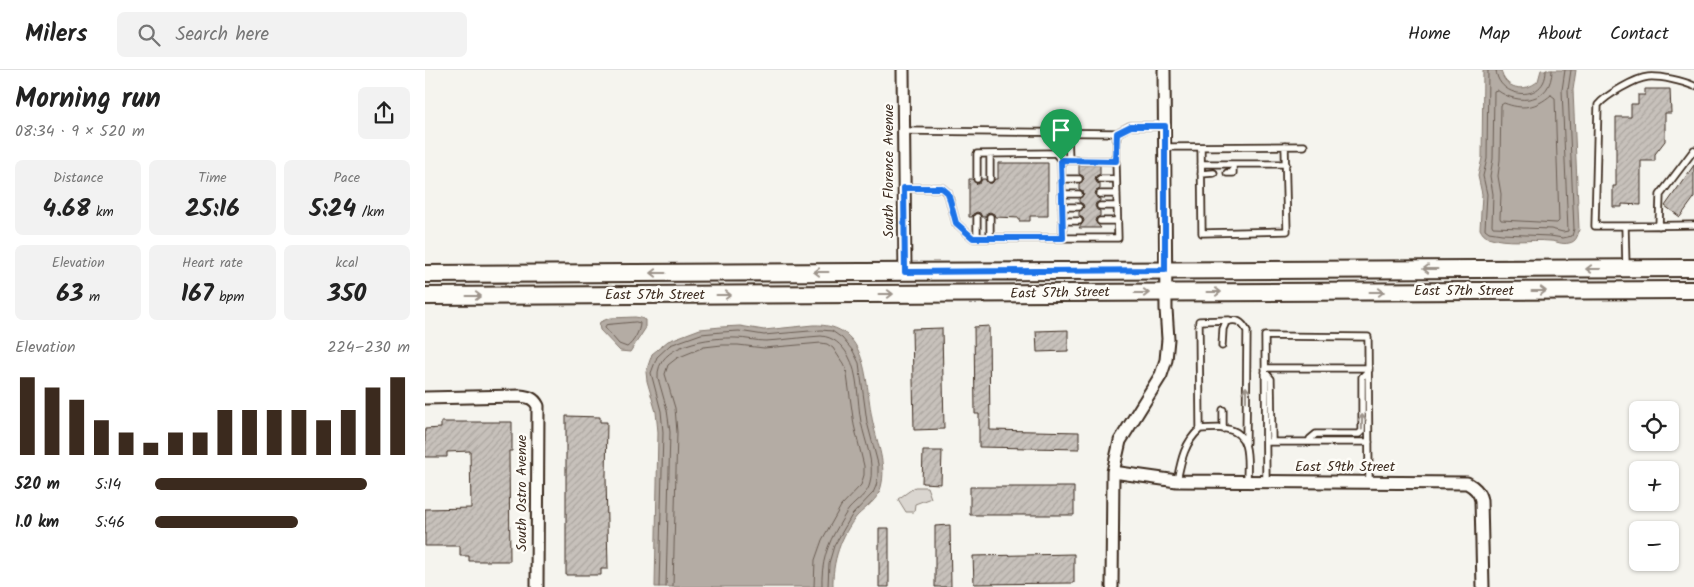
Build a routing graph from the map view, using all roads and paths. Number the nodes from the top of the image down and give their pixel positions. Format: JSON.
{"nodes":[{"id":1,"x":903,"y":70,"type":"edge"},
{"id":2,"x":1165,"y":70,"type":"edge"},
{"id":3,"x":1694,"y":86,"type":"edge"},
{"id":4,"x":1165,"y":126,"type":"junction"},
{"id":5,"x":904,"y":132,"type":"junction"},
{"id":6,"x":1068,"y":133,"type":"junction"},
{"id":7,"x":1117,"y":133,"type":"junction"},
{"id":8,"x":1285,"y":146,"type":"junction"},
{"id":9,"x":1303,"y":146,"type":"dead end"},
{"id":10,"x":1165,"y":147,"type":"junction"},
{"id":11,"x":1201,"y":147,"type":"junction"},
{"id":12,"x":1694,"y":150,"type":"edge"},
{"id":13,"x":990,"y":154,"type":"junction"},
{"id":14,"x":1061,"y":160,"type":"junction"},
{"id":15,"x":1069,"y":160,"type":"junction"},
{"id":16,"x":1116,"y":161,"type":"junction"},
{"id":17,"x":1201,"y":164,"type":"junction"},
{"id":18,"x":1233,"y":164,"type":"junction"},
{"id":19,"x":1286,"y":164,"type":"junction"},
{"id":20,"x":1214,"y":173,"type":"dead end"},
{"id":21,"x":1227,"y":173,"type":"dead end"},
{"id":22,"x":1201,"y":174,"type":"junction"},
{"id":23,"x":977,"y":179,"type":"dead end"},
{"id":24,"x":990,"y":179,"type":"dead end"},
{"id":25,"x":1062,"y":179,"type":"junction"},
{"id":26,"x":1079,"y":179,"type":"dead end"},
{"id":27,"x":1100,"y":179,"type":"dead end"},
{"id":28,"x":1116,"y":179,"type":"junction"},
{"id":29,"x":904,"y":188,"type":"junction"},
{"id":30,"x":1062,"y":194,"type":"junction"},
{"id":31,"x":1079,"y":194,"type":"dead end"},
{"id":32,"x":1101,"y":194,"type":"dead end"},
{"id":33,"x":1117,"y":194,"type":"junction"},
{"id":34,"x":1101,"y":206,"type":"dead end"},
{"id":35,"x":1117,"y":206,"type":"junction"},
{"id":36,"x":1062,"y":207,"type":"junction"},
{"id":37,"x":1079,"y":207,"type":"dead end"},
{"id":38,"x":977,"y":218,"type":"dead end"},
{"id":39,"x":990,"y":218,"type":"dead end"},
{"id":40,"x":1063,"y":221,"type":"junction"},
{"id":41,"x":1079,"y":221,"type":"dead end"},
{"id":42,"x":1101,"y":221,"type":"dead end"},
{"id":43,"x":1118,"y":221,"type":"junction"},
{"id":44,"x":1694,"y":225,"type":"edge"},
{"id":45,"x":1625,"y":226,"type":"junction"},
{"id":46,"x":1659,"y":226,"type":"junction"},
{"id":47,"x":977,"y":238,"type":"junction"},
{"id":48,"x":990,"y":238,"type":"junction"},
{"id":49,"x":1063,"y":238,"type":"junction"},
{"id":50,"x":1626,"y":268,"type":"junction"},
{"id":51,"x":1694,"y":268,"type":"edge"},
{"id":52,"x":1165,"y":270,"type":"junction"},
{"id":53,"x":905,"y":272,"type":"junction"},
{"id":54,"x":425,"y":274,"type":"edge"},
{"id":55,"x":1694,"y":290,"type":"edge"},
{"id":56,"x":1166,"y":293,"type":"junction"},
{"id":57,"x":425,"y":296,"type":"edge"},
{"id":58,"x":1231,"y":320,"type":"junction"},
{"id":59,"x":1222,"y":346,"type":"dead end"},
{"id":60,"x":1369,"y":369,"type":"junction"},
{"id":61,"x":1265,"y":370,"type":"junction"},
{"id":62,"x":425,"y":398,"type":"edge"},
{"id":63,"x":1223,"y":410,"type":"dead end"},
{"id":64,"x":1200,"y":429,"type":"junction"},
{"id":65,"x":1223,"y":429,"type":"junction"},
{"id":66,"x":1269,"y":442,"type":"junction"},
{"id":67,"x":1309,"y":442,"type":"junction"},
{"id":68,"x":1369,"y":442,"type":"junction"},
{"id":69,"x":1246,"y":443,"type":"junction"},
{"id":70,"x":1113,"y":472,"type":"junction"},
{"id":71,"x":1177,"y":481,"type":"junction"},
{"id":72,"x":1247,"y":482,"type":"junction"},
{"id":73,"x":1266,"y":482,"type":"junction"},
{"id":74,"x":1369,"y":482,"type":"junction"},
{"id":75,"x":537,"y":587,"type":"edge"},
{"id":76,"x":1113,"y":587,"type":"edge"},
{"id":77,"x":1483,"y":587,"type":"edge"}],
"edges":[{"from":1,"to":5,"type":"street","name":"South Florence Avenue"},
{"from":2,"to":4,"type":"street"},
{"from":3,"to":45,"type":"lane"},
{"from":4,"to":7,"type":"lane"},
{"from":4,"to":10,"type":"street"},
{"from":5,"to":6,"type":"lane"},
{"from":5,"to":29,"type":"street","name":"South Florence Avenue"},
{"from":6,"to":7,"type":"lane"},
{"from":6,"to":15,"type":"lane"},
{"from":7,"to":16,"type":"lane"},
{"from":8,"to":9,"type":"lane"},
{"from":8,"to":11,"type":"lane"},
{"from":8,"to":19,"type":"lane"},
{"from":10,"to":11,"type":"lane"},
{"from":10,"to":52,"type":"street"},
{"from":11,"to":17,"type":"lane"},
{"from":12,"to":46,"type":"lane"},
{"from":13,"to":14,"type":"lane"},
{"from":13,"to":23,"type":"lane"},
{"from":13,"to":24,"type":"lane"},
{"from":14,"to":15,"type":"lane"},
{"from":14,"to":25,"type":"lane"},
{"from":15,"to":16,"type":"lane"},
{"from":16,"to":28,"type":"lane"},
{"from":17,"to":18,"type":"lane"},
{"from":17,"to":22,"type":"lane"},
{"from":18,"to":19,"type":"lane"},
{"from":18,"to":21,"type":"lane"},
{"from":19,"to":22,"type":"lane"},
{"from":20,"to":22,"type":"lane"},
{"from":25,"to":26,"type":"lane"},
{"from":25,"to":30,"type":"lane"},
{"from":27,"to":28,"type":"lane"},
{"from":28,"to":33,"type":"lane"},
{"from":29,"to":47,"type":"lane"},
{"from":29,"to":53,"type":"street","name":"South Florence Avenue"},
{"from":30,"to":31,"type":"lane"},
{"from":30,"to":36,"type":"lane"},
{"from":32,"to":33,"type":"lane"},
{"from":33,"to":35,"type":"lane"},
{"from":34,"to":35,"type":"lane"},
{"from":35,"to":43,"type":"lane"},
{"from":36,"to":37,"type":"lane"},
{"from":36,"to":40,"type":"lane"},
{"from":38,"to":47,"type":"lane"},
{"from":39,"to":48,"type":"lane"},
{"from":40,"to":41,"type":"lane"},
{"from":40,"to":49,"type":"lane"},
{"from":42,"to":43,"type":"lane"},
{"from":43,"to":49,"type":"lane"},
{"from":44,"to":46,"type":"lane"},
{"from":45,"to":46,"type":"lane"},
{"from":45,"to":50,"type":"lane"},
{"from":47,"to":48,"type":"lane"},
{"from":48,"to":49,"type":"lane"},
{"from":50,"to":51,"type":"main road","name":"East 57th Street"},
{"from":50,"to":52,"type":"main road","name":"East 57th Street","one_way":true},
{"from":52,"to":53,"type":"main road","name":"East 57th Street"},
{"from":52,"to":56,"type":"street"},
{"from":53,"to":54,"type":"main road","name":"East 57th Street","one_way":true},
{"from":56,"to":55,"type":"main road","name":"East 57th Street","one_way":true},
{"from":57,"to":56,"type":"main road","name":"East 57th Street","one_way":true},
{"from":56,"to":70,"type":"street"},
{"from":58,"to":59,"type":"lane"},
{"from":58,"to":64,"type":"lane"},
{"from":69,"to":58,"type":"lane","one_way":true},
{"from":60,"to":61,"type":"lane"},
{"from":60,"to":61,"type":"lane"},
{"from":67,"to":60,"type":"lane","one_way":true},
{"from":60,"to":68,"type":"lane"},
{"from":61,"to":66,"type":"lane"},
{"from":62,"to":75,"type":"street","name":"South Ostro Avenue"},
{"from":63,"to":65,"type":"lane"},
{"from":64,"to":65,"type":"lane"},
{"from":64,"to":71,"type":"lane"},
{"from":65,"to":69,"type":"lane"},
{"from":66,"to":67,"type":"lane"},
{"from":66,"to":73,"type":"lane"},
{"from":67,"to":68,"type":"lane"},
{"from":68,"to":74,"type":"lane"},
{"from":69,"to":72,"type":"lane"},
{"from":70,"to":71,"type":"street","name":"East 59th Street"},
{"from":70,"to":76,"type":"street"},
{"from":71,"to":72,"type":"street","name":"East 59th Street"},
{"from":72,"to":73,"type":"street","name":"East 59th Street"},
{"from":73,"to":74,"type":"street","name":"East 59th Street"},
{"from":74,"to":77,"type":"street","name":"East 59th Street"}]}
